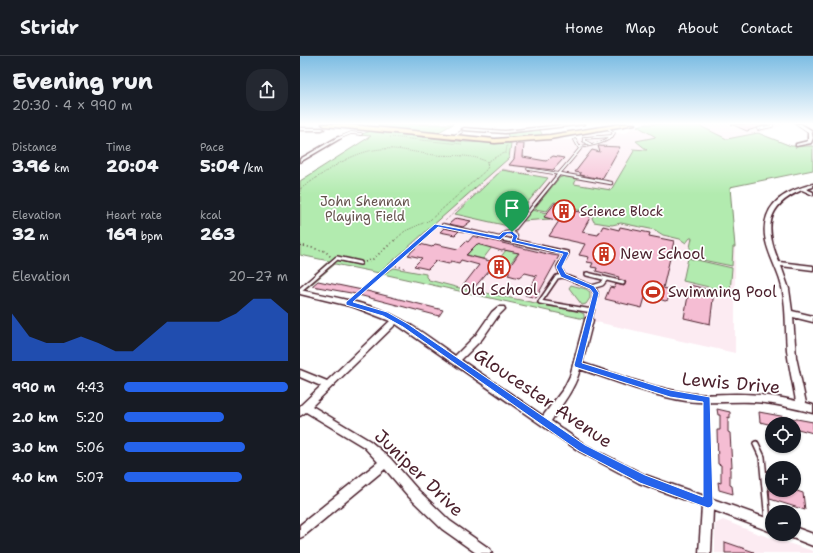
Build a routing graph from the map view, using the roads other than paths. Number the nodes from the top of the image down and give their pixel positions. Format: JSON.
{"nodes":[{"id":1,"x":323,"y":147,"type":"edge"},
{"id":2,"x":580,"y":147,"type":"edge"},
{"id":3,"x":300,"y":161,"type":"edge"},
{"id":4,"x":528,"y":169,"type":"dead end"},
{"id":5,"x":559,"y":175,"type":"junction"},
{"id":6,"x":611,"y":183,"type":"dead end"},
{"id":7,"x":813,"y":186,"type":"edge"},
{"id":8,"x":802,"y":189,"type":"junction"},
{"id":9,"x":813,"y":194,"type":"edge"},
{"id":10,"x":442,"y":225,"type":"road end"},
{"id":11,"x":512,"y":232,"type":"junction"},
{"id":12,"x":500,"y":238,"type":"junction"},
{"id":13,"x":513,"y":241,"type":"junction"},
{"id":14,"x":360,"y":263,"type":"road end"},
{"id":15,"x":776,"y":264,"type":"junction"},
{"id":16,"x":813,"y":268,"type":"edge"},
{"id":17,"x":587,"y":274,"type":"dead end"},
{"id":18,"x":563,"y":276,"type":"junction"},
{"id":19,"x":606,"y":279,"type":"junction"},
{"id":20,"x":623,"y":283,"type":"dead end"},
{"id":21,"x":592,"y":287,"type":"junction"},
{"id":22,"x":300,"y":291,"type":"edge"},
{"id":23,"x":501,"y":309,"type":"dead end"},
{"id":24,"x":592,"y":312,"type":"junction"},
{"id":25,"x":789,"y":313,"type":"junction"},
{"id":26,"x":813,"y":319,"type":"edge"},
{"id":27,"x":396,"y":320,"type":"junction"},
{"id":28,"x":589,"y":320,"type":"joint"},
{"id":29,"x":456,"y":360,"type":"junction"},
{"id":30,"x":578,"y":365,"type":"junction"},
{"id":31,"x":300,"y":373,"type":"edge"},
{"id":32,"x":328,"y":385,"type":"junction"},
{"id":33,"x":802,"y":407,"type":"junction"},
{"id":34,"x":813,"y":409,"type":"edge"},
{"id":35,"x":303,"y":410,"type":"edge"},
{"id":36,"x":545,"y":421,"type":"junction"},
{"id":37,"x":756,"y":444,"type":"dead end"},
{"id":38,"x":386,"y":462,"type":"junction"},
{"id":39,"x":708,"y":504,"type":"junction"},
{"id":40,"x":768,"y":505,"type":"edge"},
{"id":41,"x":765,"y":523,"type":"edge"},
{"id":42,"x":300,"y":532,"type":"edge"},
{"id":43,"x":801,"y":536,"type":"edge"},
{"id":44,"x":813,"y":540,"type":"edge"},
{"id":45,"x":486,"y":553,"type":"edge"},
{"id":46,"x":705,"y":553,"type":"edge"}],
"edges":[{"from":1,"to":3,"type":"street"},
{"from":2,"to":5,"type":"lane"},
{"from":4,"to":5,"type":"lane"},
{"from":5,"to":6,"type":"lane"},
{"from":5,"to":11,"type":"lane"},
{"from":7,"to":8,"type":"street"},
{"from":8,"to":9,"type":"street"},
{"from":8,"to":15,"type":"street"},
{"from":10,"to":12,"type":"lane"},
{"from":11,"to":12,"type":"lane"},
{"from":11,"to":13,"type":"lane"},
{"from":12,"to":13,"type":"lane"},
{"from":13,"to":18,"type":"lane"},
{"from":14,"to":22,"type":"lane"},
{"from":15,"to":16,"type":"street"},
{"from":15,"to":25,"type":"street"},
{"from":17,"to":19,"type":"lane"},
{"from":18,"to":21,"type":"lane"},
{"from":18,"to":24,"type":"lane"},
{"from":19,"to":20,"type":"lane"},
{"from":19,"to":21,"type":"lane"},
{"from":21,"to":24,"type":"lane"},
{"from":22,"to":27,"type":"street","name":"Gloucester Avenue"},
{"from":23,"to":29,"type":"street"},
{"from":24,"to":28,"type":"lane"},
{"from":25,"to":26,"type":"street"},
{"from":25,"to":33,"type":"street"},
{"from":27,"to":29,"type":"street","name":"Gloucester Avenue"},
{"from":27,"to":32,"type":"street"},
{"from":28,"to":30,"type":"street"},
{"from":29,"to":36,"type":"street","name":"Gloucester Avenue"},
{"from":30,"to":33,"type":"street","name":"Lewis Drive"},
{"from":30,"to":36,"type":"street"},
{"from":31,"to":32,"type":"street"},
{"from":32,"to":35,"type":"street"},
{"from":33,"to":34,"type":"street","name":"Lewis Drive"},
{"from":35,"to":38,"type":"street","name":"Juniper Drive"},
{"from":36,"to":39,"type":"street","name":"Gloucester Avenue"},
{"from":37,"to":40,"type":"lane"},
{"from":38,"to":42,"type":"street"},
{"from":38,"to":45,"type":"street","name":"Juniper Drive"},
{"from":39,"to":41,"type":"street","name":"Gloucester Avenue"},
{"from":39,"to":46,"type":"street"},
{"from":43,"to":44,"type":"street"}]}
